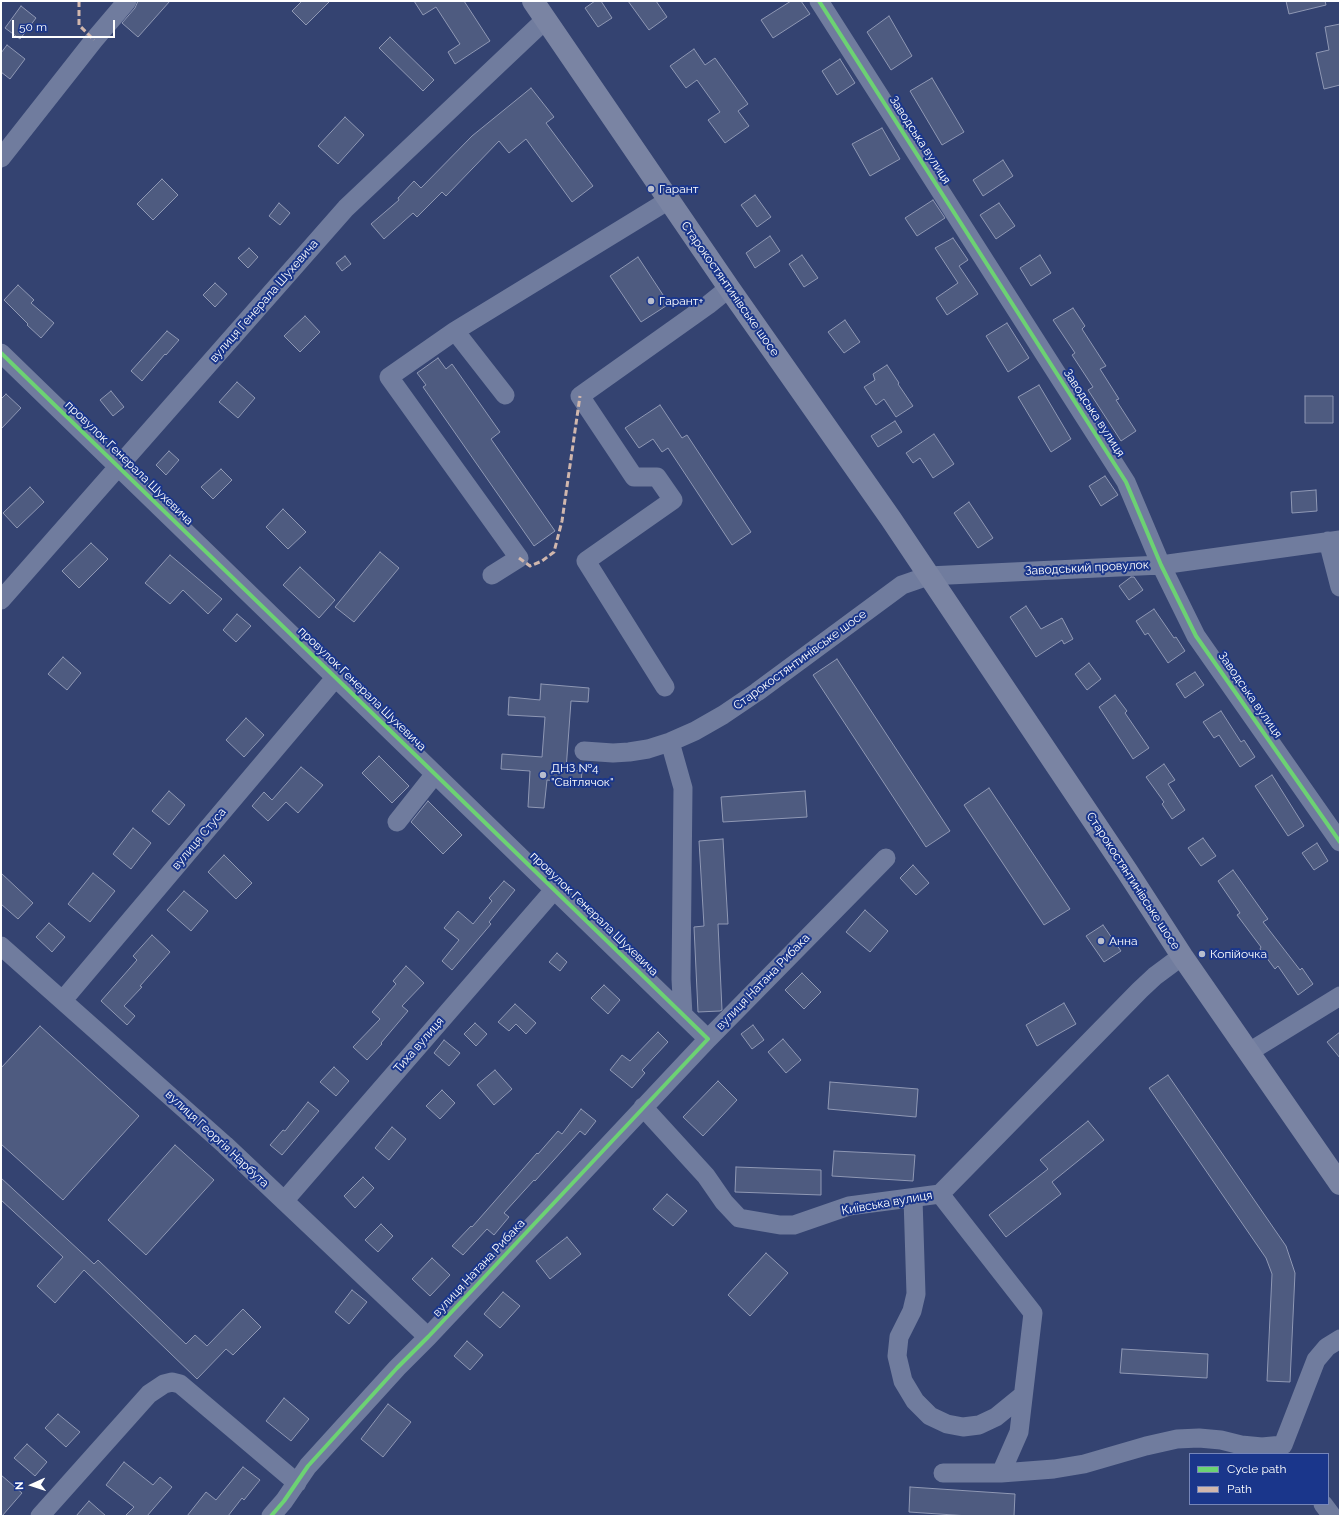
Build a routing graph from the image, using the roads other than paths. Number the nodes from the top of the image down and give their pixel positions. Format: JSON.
{"nodes":[{"id":1,"x":127,"y":1,"type":"edge"},
{"id":2,"x":533,"y":1,"type":"edge"},
{"id":3,"x":819,"y":1,"type":"edge"},
{"id":4,"x":546,"y":19,"type":"junction"},
{"id":5,"x":1,"y":158,"type":"edge"},
{"id":6,"x":669,"y":200,"type":"junction"},
{"id":7,"x":729,"y":288,"type":"junction"},
{"id":8,"x":455,"y":331,"type":"junction"},
{"id":9,"x":1,"y":353,"type":"edge"},
{"id":10,"x":505,"y":395,"type":"dead end"},
{"id":11,"x":119,"y":466,"type":"junction"},
{"id":12,"x":1334,"y":541,"type":"edge"},
{"id":13,"x":1161,"y":565,"type":"junction"},
{"id":14,"x":492,"y":575,"type":"dead end"},
{"id":15,"x":928,"y":576,"type":"junction"},
{"id":16,"x":1340,"y":587,"type":"edge"},
{"id":17,"x":1,"y":600,"type":"edge"},
{"id":18,"x":336,"y":677,"type":"junction"},
{"id":19,"x":665,"y":687,"type":"dead end"},
{"id":20,"x":670,"y":742,"type":"junction"},
{"id":21,"x":584,"y":751,"type":"dead end"},
{"id":22,"x":435,"y":774,"type":"junction"},
{"id":23,"x":397,"y":822,"type":"dead end"},
{"id":24,"x":1340,"y":842,"type":"edge"},
{"id":25,"x":886,"y":858,"type":"dead end"},
{"id":26,"x":554,"y":890,"type":"junction"},
{"id":27,"x":1,"y":946,"type":"edge"},
{"id":28,"x":1182,"y":956,"type":"junction"},
{"id":29,"x":1340,"y":996,"type":"edge"},
{"id":30,"x":63,"y":1000,"type":"junction"},
{"id":31,"x":683,"y":1015,"type":"junction"},
{"id":32,"x":708,"y":1039,"type":"junction"},
{"id":33,"x":1249,"y":1052,"type":"junction"},
{"id":34,"x":643,"y":1107,"type":"junction"},
{"id":35,"x":1340,"y":1184,"type":"edge"},
{"id":36,"x":940,"y":1194,"type":"junction"},
{"id":37,"x":913,"y":1198,"type":"junction"},
{"id":38,"x":284,"y":1201,"type":"junction"},
{"id":39,"x":428,"y":1337,"type":"junction"},
{"id":40,"x":1340,"y":1339,"type":"edge"},
{"id":41,"x":1023,"y":1395,"type":"junction"},
{"id":42,"x":1286,"y":1450,"type":"edge"},
{"id":43,"x":943,"y":1473,"type":"dead end"},
{"id":44,"x":1002,"y":1473,"type":"junction"},
{"id":45,"x":297,"y":1483,"type":"junction"},
{"id":46,"x":1325,"y":1505,"type":"edge"},
{"id":47,"x":40,"y":1516,"type":"edge"},
{"id":48,"x":271,"y":1516,"type":"edge"},
{"id":49,"x":1332,"y":1516,"type":"edge"}],
"edges":[{"from":1,"to":5,"type":"street"},
{"from":2,"to":4,"type":"main road","name":"Старокостянтинівське шосе"},
{"from":3,"to":13,"type":"street","name":"Заводська вулиця"},
{"from":4,"to":6,"type":"main road","name":"Старокостянтинівське шосе"},
{"from":4,"to":11,"type":"street","name":"вулиця Генерала Шухевича"},
{"from":6,"to":7,"type":"main road","name":"Старокостянтинівське шосе"},
{"from":6,"to":8,"type":"street"},
{"from":7,"to":15,"type":"main road","name":"Старокостянтинівське шосе"},
{"from":7,"to":19,"type":"street"},
{"from":8,"to":10,"type":"street"},
{"from":8,"to":14,"type":"street"},
{"from":9,"to":11,"type":"street","name":"провулок Генерала Шухевича"},
{"from":11,"to":17,"type":"street","name":"вулиця Генерала Шухевича"},
{"from":11,"to":18,"type":"street","name":"провулок Генерала Шухевича"},
{"from":12,"to":13,"type":"street","name":"Заводський провулок"},
{"from":12,"to":16,"type":"street"},
{"from":13,"to":15,"type":"street","name":"Заводський провулок"},
{"from":13,"to":24,"type":"street","name":"Заводська вулиця"},
{"from":15,"to":20,"type":"street","name":"Старокостянтинівське шосе"},
{"from":15,"to":28,"type":"main road","name":"Старокостянтинівське шосе"},
{"from":18,"to":22,"type":"street","name":"провулок Генерала Шухевича"},
{"from":18,"to":30,"type":"street","name":"вулиця Стуса"},
{"from":20,"to":21,"type":"street","name":"Старокостянтинівське шосе"},
{"from":20,"to":31,"type":"street"},
{"from":22,"to":23,"type":"street"},
{"from":22,"to":26,"type":"street","name":"провулок Генерала Шухевича"},
{"from":25,"to":32,"type":"street","name":"вулиця Натана Рибака"},
{"from":26,"to":31,"type":"street","name":"провулок Генерала Шухевича"},
{"from":26,"to":38,"type":"street","name":"Тиха вулиця"},
{"from":27,"to":30,"type":"street","name":"вулиця Георгія Нарбута"},
{"from":28,"to":33,"type":"main road","name":"Старокостянтинівське шосе"},
{"from":28,"to":36,"type":"street","name":"Київська вулиця"},
{"from":29,"to":33,"type":"street"},
{"from":30,"to":38,"type":"street","name":"вулиця Георгія Нарбута"},
{"from":31,"to":32,"type":"street","name":"провулок Генерала Шухевича"},
{"from":32,"to":34,"type":"street","name":"вулиця Натана Рибака"},
{"from":33,"to":35,"type":"main road","name":"Старокостянтинівське шосе"},
{"from":34,"to":37,"type":"street","name":"Київська вулиця"},
{"from":34,"to":39,"type":"street","name":"вулиця Натана Рибака"},
{"from":36,"to":37,"type":"street","name":"Київська вулиця"},
{"from":36,"to":41,"type":"street"},
{"from":37,"to":41,"type":"street"},
{"from":38,"to":39,"type":"street","name":"вулиця Георгія Нарбута"},
{"from":39,"to":45,"type":"street","name":"вулиця Натана Рибака"},
{"from":40,"to":42,"type":"street"},
{"from":41,"to":44,"type":"street"},
{"from":42,"to":44,"type":"street"},
{"from":43,"to":44,"type":"street"},
{"from":45,"to":47,"type":"street"},
{"from":45,"to":48,"type":"street","name":"вулиця Натана Рибака"},
{"from":46,"to":49,"type":"street"}]}
